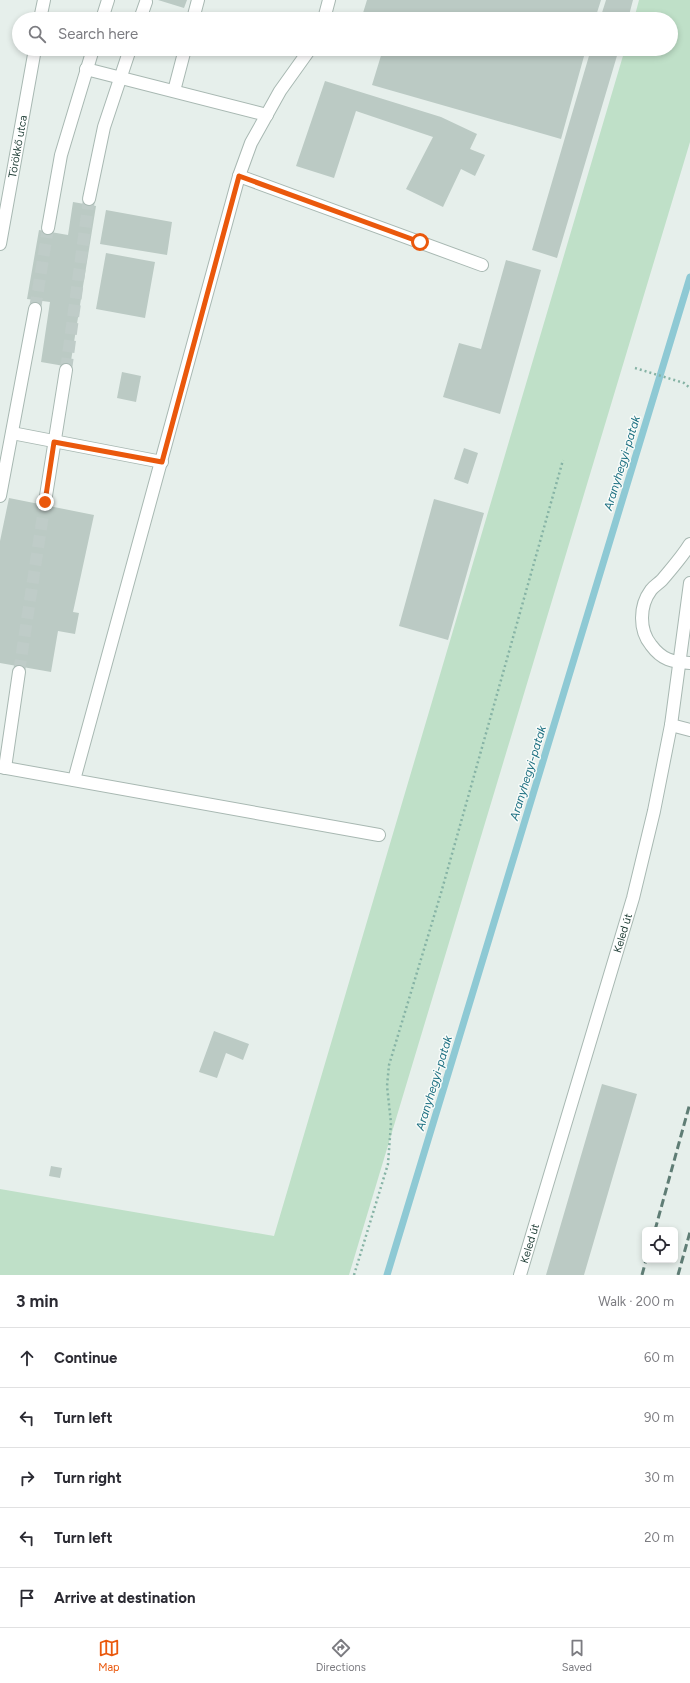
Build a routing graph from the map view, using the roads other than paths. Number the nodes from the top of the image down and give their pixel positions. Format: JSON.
{"nodes":[{"id":1,"x":44,"y":0,"type":"edge"},
{"id":2,"x":108,"y":0,"type":"edge"},
{"id":3,"x":198,"y":0,"type":"edge"},
{"id":4,"x":329,"y":0,"type":"edge"},
{"id":5,"x":146,"y":2,"type":"dead end"},
{"id":6,"x":41,"y":12,"type":"edge"},
{"id":7,"x":104,"y":12,"type":"edge"},
{"id":8,"x":142,"y":12,"type":"edge"},
{"id":9,"x":195,"y":12,"type":"edge"},
{"id":10,"x":326,"y":12,"type":"edge"},
{"id":11,"x":34,"y":56,"type":"edge"},
{"id":12,"x":91,"y":56,"type":"edge"},
{"id":13,"x":128,"y":56,"type":"edge"},
{"id":14,"x":183,"y":56,"type":"edge"},
{"id":15,"x":305,"y":56,"type":"edge"},
{"id":16,"x":86,"y":69,"type":"junction"},
{"id":17,"x":120,"y":77,"type":"junction"},
{"id":18,"x":174,"y":91,"type":"junction"},
{"id":19,"x":266,"y":115,"type":"junction"},
{"id":20,"x":239,"y":176,"type":"junction"},
{"id":21,"x":89,"y":199,"type":"tunnel mouth"},
{"id":22,"x":48,"y":228,"type":"tunnel mouth"},
{"id":23,"x":0,"y":244,"type":"edge"},
{"id":24,"x":482,"y":265,"type":"dead end"},
{"id":25,"x":35,"y":309,"type":"tunnel mouth"},
{"id":26,"x":66,"y":370,"type":"tunnel mouth"},
{"id":27,"x":12,"y":434,"type":"junction"},
{"id":28,"x":54,"y":442,"type":"junction"},
{"id":29,"x":162,"y":462,"type":"junction"},
{"id":30,"x":0,"y":496,"type":"edge"},
{"id":31,"x":45,"y":502,"type":"tunnel mouth"},
{"id":32,"x":690,"y":544,"type":"edge"},
{"id":33,"x":690,"y":583,"type":"edge"},
{"id":34,"x":685,"y":663,"type":"edge"},
{"id":35,"x":19,"y":672,"type":"tunnel mouth"},
{"id":36,"x":671,"y":725,"type":"junction"},
{"id":37,"x":690,"y":730,"type":"edge"},
{"id":38,"x":2,"y":768,"type":"edge"},
{"id":39,"x":74,"y":780,"type":"junction"},
{"id":40,"x":380,"y":835,"type":"dead end"},
{"id":41,"x":520,"y":1275,"type":"edge"}],
"edges":[{"from":1,"to":6,"type":"street"},
{"from":2,"to":7,"type":"street"},
{"from":3,"to":9,"type":"street"},
{"from":4,"to":10,"type":"street"},
{"from":5,"to":8,"type":"street"},
{"from":11,"to":23,"type":"street","name":"Törökkő utca"},
{"from":12,"to":16,"type":"street"},
{"from":13,"to":17,"type":"street"},
{"from":14,"to":18,"type":"street"},
{"from":15,"to":19,"type":"street"},
{"from":16,"to":17,"type":"street"},
{"from":16,"to":22,"type":"street"},
{"from":17,"to":18,"type":"street"},
{"from":17,"to":21,"type":"street"},
{"from":18,"to":19,"type":"street"},
{"from":19,"to":20,"type":"street"},
{"from":20,"to":24,"type":"street"},
{"from":20,"to":29,"type":"street"},
{"from":25,"to":27,"type":"street"},
{"from":26,"to":28,"type":"street"},
{"from":27,"to":28,"type":"street"},
{"from":27,"to":30,"type":"street"},
{"from":28,"to":29,"type":"street"},
{"from":28,"to":31,"type":"street"},
{"from":29,"to":39,"type":"street"},
{"from":32,"to":34,"type":"street"},
{"from":33,"to":34,"type":"street","name":"Keled út"},
{"from":34,"to":36,"type":"street","name":"Keled út"},
{"from":35,"to":38,"type":"street"},
{"from":36,"to":37,"type":"street"},
{"from":36,"to":41,"type":"street","name":"Keled út"},
{"from":38,"to":39,"type":"street"},
{"from":39,"to":40,"type":"street"}]}
